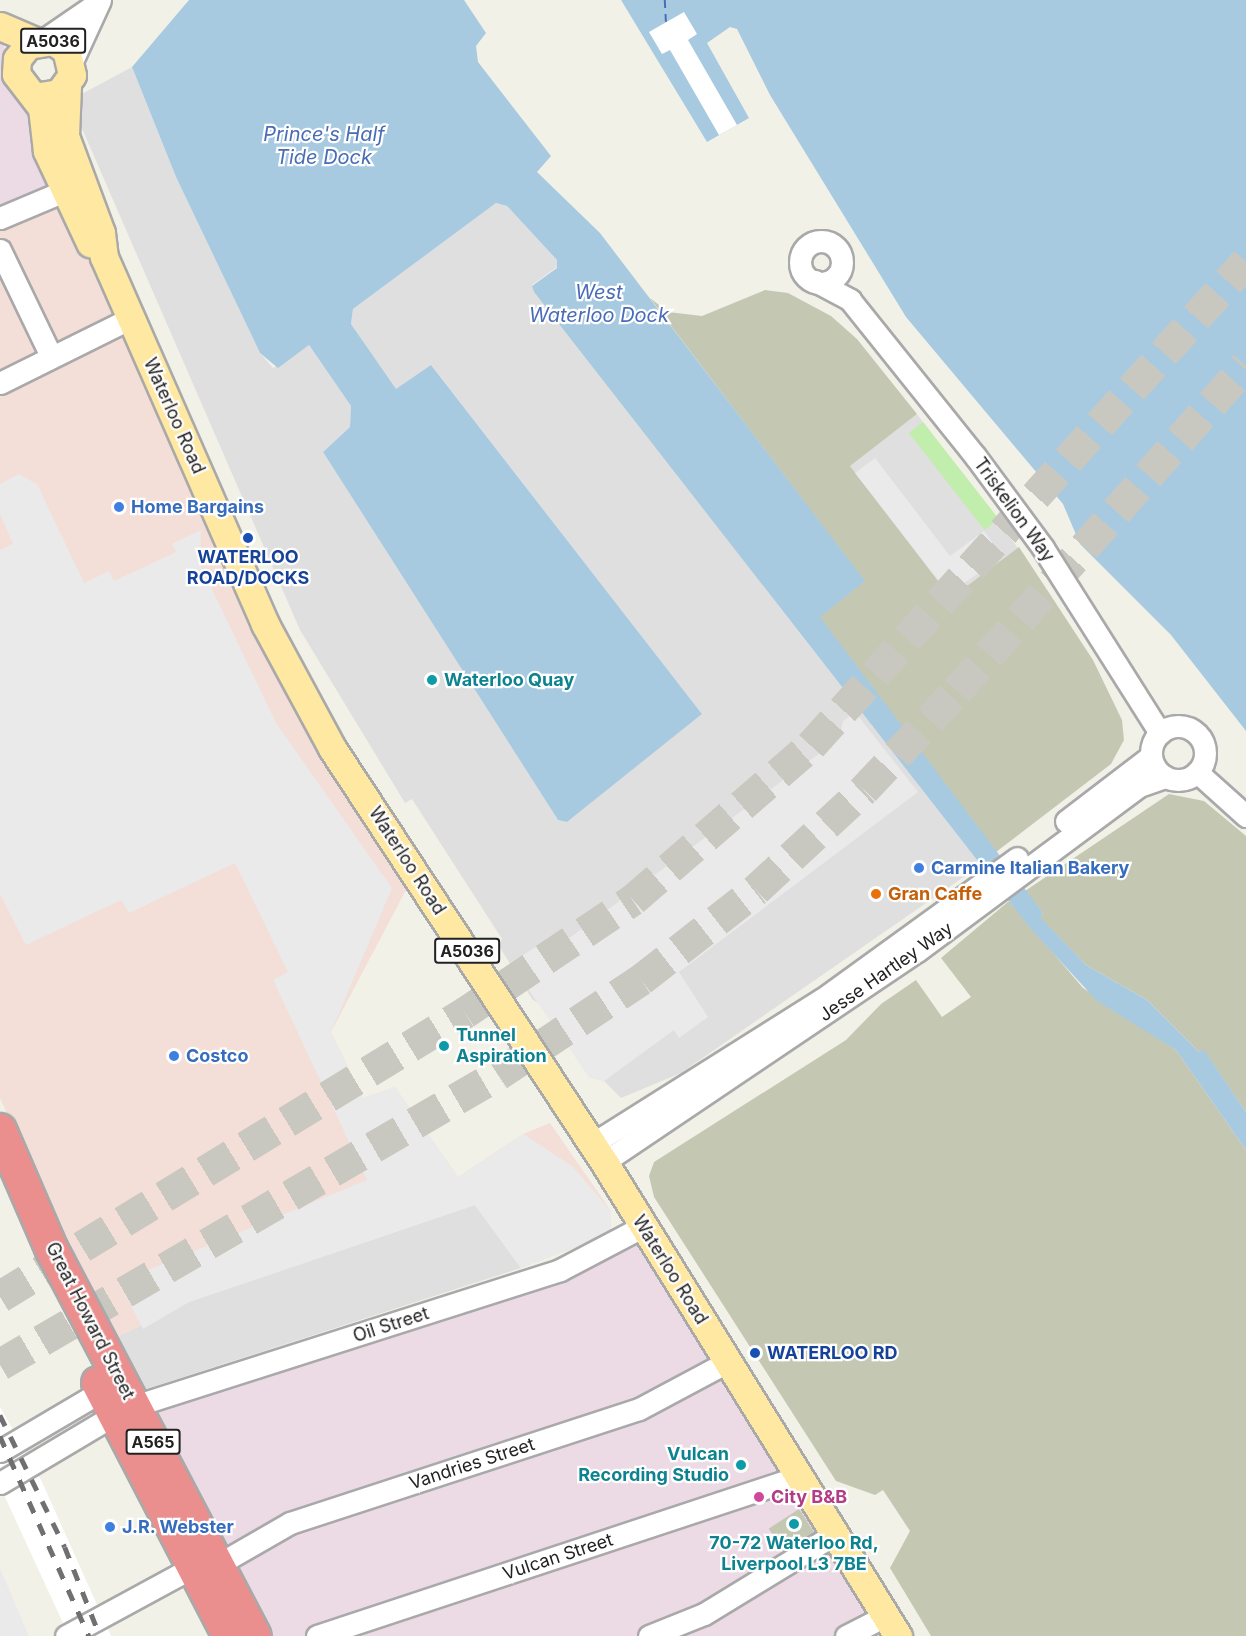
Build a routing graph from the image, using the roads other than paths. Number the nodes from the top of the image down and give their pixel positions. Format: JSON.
{"nodes":[{"id":1,"x":99,"y":1,"type":"edge"},
{"id":2,"x":0,"y":26,"type":"edge"},
{"id":3,"x":0,"y":38,"type":"edge"},
{"id":4,"x":40,"y":40,"type":"junction"},
{"id":5,"x":15,"y":66,"type":"junction"},
{"id":6,"x":69,"y":74,"type":"junction"},
{"id":7,"x":34,"y":97,"type":"junction"},
{"id":8,"x":62,"y":192,"type":"junction"},
{"id":9,"x":0,"y":218,"type":"edge"},
{"id":10,"x":0,"y":250,"type":"edge"},
{"id":11,"x":104,"y":257,"type":"junction"},
{"id":12,"x":842,"y":262,"type":"junction"},
{"id":13,"x":814,"y":282,"type":"junction"},
{"id":14,"x":850,"y":300,"type":"junction"},
{"id":15,"x":131,"y":318,"type":"junction"},
{"id":16,"x":51,"y":356,"type":"junction"},
{"id":17,"x":0,"y":383,"type":"edge"},
{"id":18,"x":1160,"y":733,"type":"junction"},
{"id":19,"x":1151,"y":756,"type":"junction"},
{"id":20,"x":1197,"y":772,"type":"junction"},
{"id":21,"x":1165,"y":777,"type":"junction"},
{"id":22,"x":1246,"y":816,"type":"edge"},
{"id":23,"x":1075,"y":823,"type":"junction"},
{"id":24,"x":4,"y":1138,"type":"edge"},
{"id":25,"x":598,"y":1153,"type":"junction"},
{"id":26,"x":0,"y":1179,"type":"edge"},
{"id":27,"x":26,"y":1216,"type":"junction"},
{"id":28,"x":642,"y":1227,"type":"junction"},
{"id":29,"x":727,"y":1362,"type":"junction"},
{"id":30,"x":116,"y":1404,"type":"junction"},
{"id":31,"x":0,"y":1451,"type":"edge"},
{"id":32,"x":798,"y":1478,"type":"junction"},
{"id":33,"x":0,"y":1483,"type":"edge"},
{"id":34,"x":835,"y":1534,"type":"junction"},
{"id":35,"x":204,"y":1566,"type":"junction"},
{"id":36,"x":892,"y":1626,"type":"edge"},
{"id":37,"x":66,"y":1636,"type":"edge"},
{"id":38,"x":229,"y":1636,"type":"edge"},
{"id":39,"x":255,"y":1636,"type":"edge"},
{"id":40,"x":317,"y":1636,"type":"edge"},
{"id":41,"x":650,"y":1636,"type":"edge"},
{"id":42,"x":846,"y":1636,"type":"edge"}],
"edges":[{"from":1,"to":4,"type":"street"},
{"from":1,"to":6,"type":"street"},
{"from":2,"to":4,"type":"main road","number":"A5036"},
{"from":3,"to":5,"type":"main road","number":"A5036"},
{"from":4,"to":5,"type":"main road","number":"A5036"},
{"from":4,"to":6,"type":"main road","number":"A5036"},
{"from":5,"to":7,"type":"main road","number":"A5036"},
{"from":6,"to":7,"type":"main road"},
{"from":6,"to":11,"type":"main road","name":"Waterloo Road","number":"A5036"},
{"from":7,"to":8,"type":"main road","name":"Waterloo Road","number":"A5036"},
{"from":8,"to":9,"type":"street"},
{"from":8,"to":11,"type":"main road","name":"Waterloo Road","number":"A5036"},
{"from":10,"to":16,"type":"street"},
{"from":11,"to":15,"type":"main road","name":"Waterloo Road","number":"A5036"},
{"from":12,"to":13,"type":"street"},
{"from":12,"to":13,"type":"street"},
{"from":12,"to":14,"type":"street","name":"Triskelion Way"},
{"from":13,"to":14,"type":"street","name":"Triskelion Way"},
{"from":14,"to":18,"type":"street","name":"Triskelion Way"},
{"from":15,"to":16,"type":"street"},
{"from":15,"to":25,"type":"main road","name":"Waterloo Road","number":"A5036"},
{"from":16,"to":17,"type":"street"},
{"from":18,"to":19,"type":"street"},
{"from":18,"to":20,"type":"street"},
{"from":19,"to":21,"type":"street"},
{"from":19,"to":23,"type":"street","name":"Jesse Hartley Way"},
{"from":20,"to":21,"type":"street"},
{"from":20,"to":22,"type":"street"},
{"from":21,"to":23,"type":"street","name":"Jesse Hartley Way"},
{"from":23,"to":25,"type":"street","name":"Jesse Hartley Way"},
{"from":24,"to":27,"type":"highway","name":"Great Howard Street","number":"A565"},
{"from":25,"to":28,"type":"main road","name":"Waterloo Road","number":"A5036"},
{"from":26,"to":27,"type":"highway","name":"Great Howard Street","number":"A565"},
{"from":27,"to":30,"type":"highway","name":"Great Howard Street","number":"A565"},
{"from":28,"to":29,"type":"main road","name":"Waterloo Road","number":"A5036"},
{"from":28,"to":30,"type":"street","name":"Oil Street"},
{"from":29,"to":32,"type":"main road","name":"Waterloo Road","number":"A5036"},
{"from":29,"to":35,"type":"street","name":"Vandries Street"},
{"from":30,"to":31,"type":"street"},
{"from":30,"to":33,"type":"street"},
{"from":30,"to":35,"type":"highway","name":"Great Howard Street","number":"A565"},
{"from":32,"to":34,"type":"main road","name":"Waterloo Road","number":"A5036"},
{"from":32,"to":40,"type":"street","name":"Vulcan Street"},
{"from":34,"to":36,"type":"main road","name":"Waterloo Road","number":"A5036"},
{"from":34,"to":41,"type":"street"},
{"from":35,"to":37,"type":"street","name":"Vandries Street"},
{"from":35,"to":38,"type":"highway","name":"Great Howard Street","number":"A565"},
{"from":35,"to":39,"type":"highway","name":"Great Howard Street","number":"A565"},
{"from":36,"to":42,"type":"street"}]}
